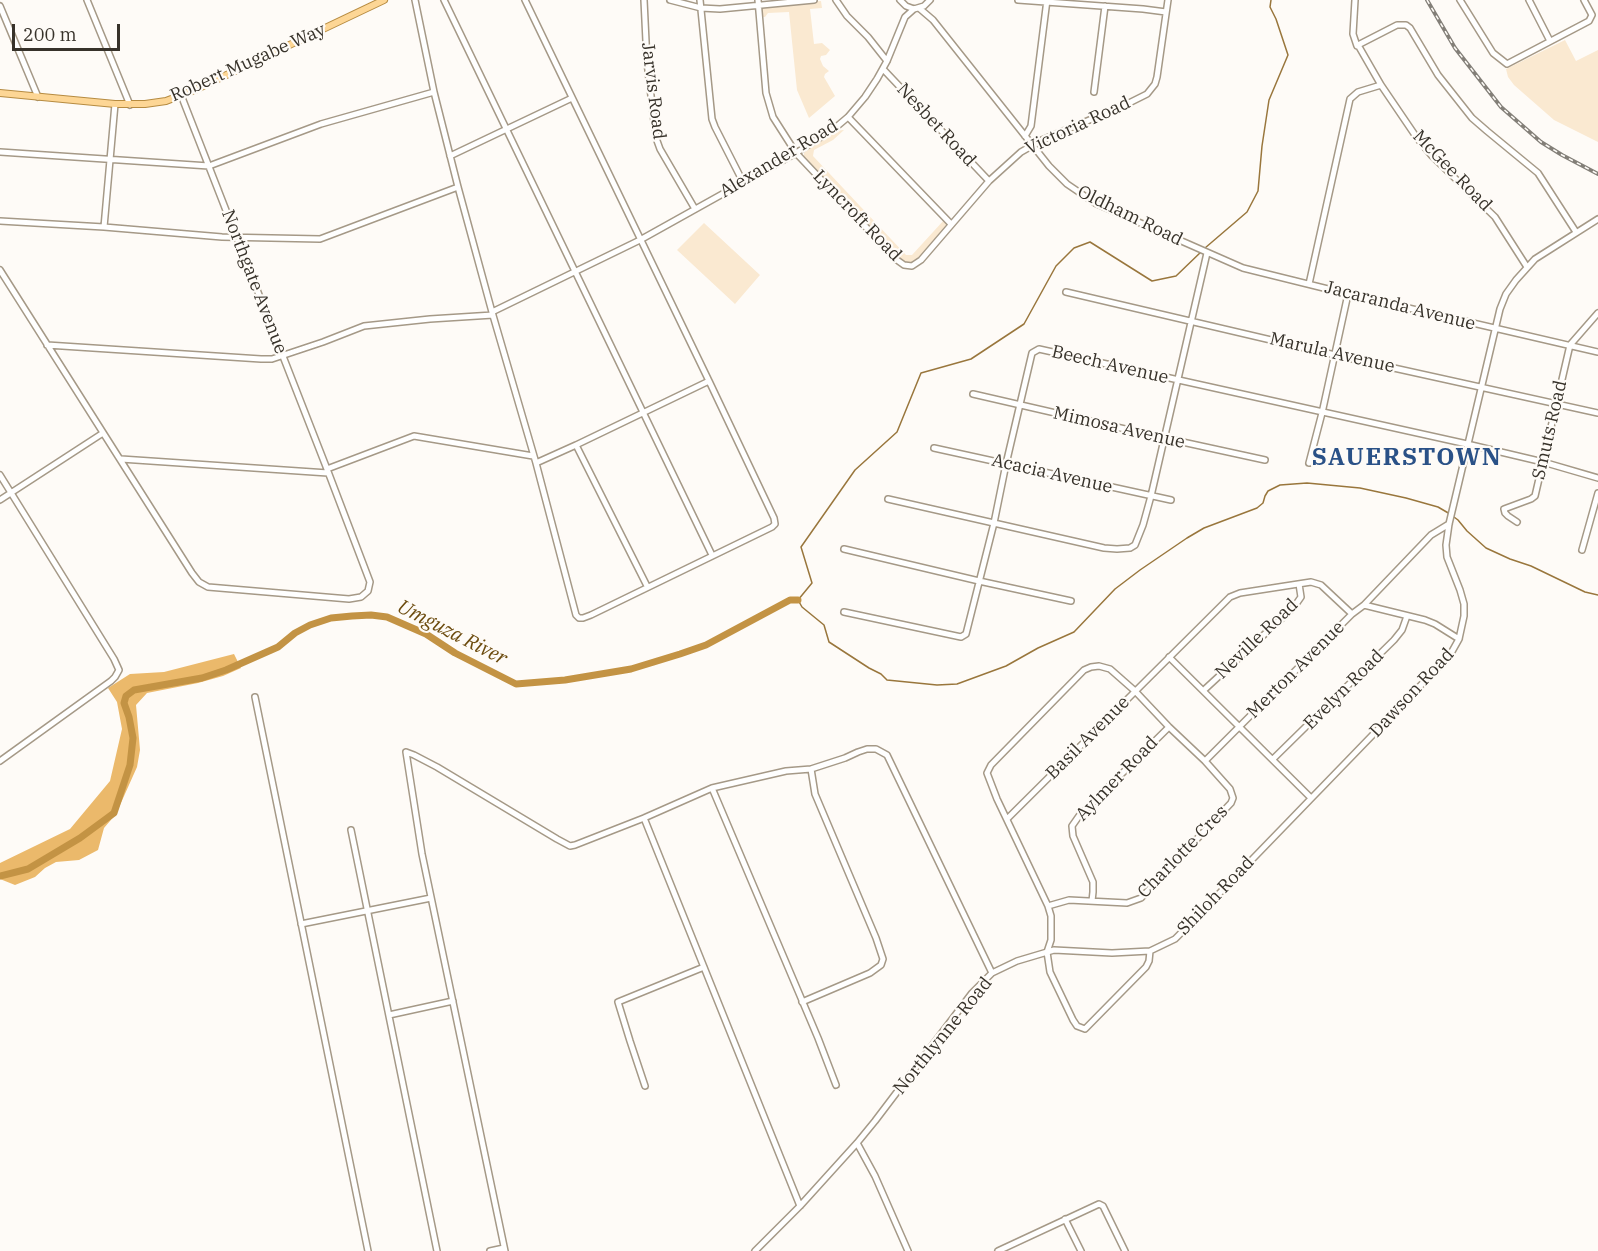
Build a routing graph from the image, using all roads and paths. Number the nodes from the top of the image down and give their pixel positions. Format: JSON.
{"nodes":[{"id":1,"x":87,"y":0,"type":"edge"},
{"id":2,"x":384,"y":0,"type":"edge"},
{"id":3,"x":415,"y":0,"type":"edge"},
{"id":4,"x":444,"y":0,"type":"edge"},
{"id":5,"x":525,"y":0,"type":"edge"},
{"id":6,"x":644,"y":0,"type":"edge"},
{"id":7,"x":670,"y":0,"type":"edge"},
{"id":8,"x":700,"y":0,"type":"edge"},
{"id":9,"x":814,"y":0,"type":"edge"},
{"id":10,"x":836,"y":0,"type":"edge"},
{"id":11,"x":1018,"y":0,"type":"edge"},
{"id":12,"x":1168,"y":0,"type":"edge"},
{"id":13,"x":1355,"y":0,"type":"edge"},
{"id":14,"x":1460,"y":0,"type":"edge"},
{"id":15,"x":1529,"y":0,"type":"edge"},
{"id":16,"x":1584,"y":0,"type":"edge"},
{"id":17,"x":929,"y":1,"type":"edge"},
{"id":18,"x":1047,"y":1,"type":"edge"},
{"id":19,"x":758,"y":2,"type":"edge"},
{"id":20,"x":902,"y":2,"type":"edge"},
{"id":21,"x":0,"y":6,"type":"edge"},
{"id":22,"x":1105,"y":6,"type":"junction"},
{"id":23,"x":701,"y":8,"type":"junction"},
{"id":24,"x":916,"y":8,"type":"junction"},
{"id":25,"x":1166,"y":12,"type":"junction"},
{"id":26,"x":905,"y":16,"type":"junction"},
{"id":27,"x":933,"y":20,"type":"junction"},
{"id":28,"x":1550,"y":41,"type":"junction"},
{"id":29,"x":1358,"y":46,"type":"junction"},
{"id":30,"x":886,"y":61,"type":"junction"},
{"id":31,"x":883,"y":69,"type":"junction"},
{"id":32,"x":1381,"y":86,"type":"junction"},
{"id":33,"x":434,"y":92,"type":"junction"},
{"id":34,"x":1094,"y":92,"type":"dead end"},
{"id":35,"x":0,"y":93,"type":"edge"},
{"id":36,"x":181,"y":95,"type":"junction"},
{"id":37,"x":38,"y":97,"type":"junction"},
{"id":38,"x":572,"y":98,"type":"junction"},
{"id":39,"x":115,"y":104,"type":"junction"},
{"id":40,"x":130,"y":105,"type":"junction"},
{"id":41,"x":848,"y":117,"type":"junction"},
{"id":42,"x":506,"y":129,"type":"junction"},
{"id":43,"x":1025,"y":136,"type":"junction"},
{"id":44,"x":1032,"y":146,"type":"junction"},
{"id":45,"x":0,"y":152,"type":"edge"},
{"id":46,"x":796,"y":153,"type":"junction"},
{"id":47,"x":450,"y":156,"type":"junction"},
{"id":48,"x":110,"y":160,"type":"junction"},
{"id":49,"x":209,"y":166,"type":"junction"},
{"id":50,"x":989,"y":181,"type":"junction"},
{"id":51,"x":743,"y":182,"type":"junction"},
{"id":52,"x":458,"y":187,"type":"junction"},
{"id":53,"x":695,"y":209,"type":"junction"},
{"id":54,"x":1598,"y":219,"type":"edge"},
{"id":55,"x":0,"y":221,"type":"edge"},
{"id":56,"x":951,"y":224,"type":"junction"},
{"id":57,"x":104,"y":227,"type":"junction"},
{"id":58,"x":1576,"y":232,"type":"junction"},
{"id":59,"x":236,"y":238,"type":"junction"},
{"id":60,"x":640,"y":240,"type":"junction"},
{"id":61,"x":1206,"y":252,"type":"junction"},
{"id":62,"x":921,"y":260,"type":"joint"},
{"id":63,"x":1527,"y":267,"type":"junction"},
{"id":64,"x":0,"y":270,"type":"edge"},
{"id":65,"x":575,"y":272,"type":"junction"},
{"id":66,"x":1309,"y":284,"type":"junction"},
{"id":67,"x":1066,"y":292,"type":"dead end"},
{"id":68,"x":1348,"y":294,"type":"junction"},
{"id":69,"x":492,"y":313,"type":"junction"},
{"id":70,"x":1598,"y":313,"type":"edge"},
{"id":71,"x":1191,"y":320,"type":"junction"},
{"id":72,"x":1494,"y":329,"type":"junction"},
{"id":73,"x":47,"y":345,"type":"junction"},
{"id":74,"x":1570,"y":345,"type":"junction"},
{"id":75,"x":1598,"y":352,"type":"edge"},
{"id":76,"x":1335,"y":355,"type":"junction"},
{"id":77,"x":282,"y":356,"type":"junction"},
{"id":78,"x":1178,"y":380,"type":"junction"},
{"id":79,"x":709,"y":381,"type":"junction"},
{"id":80,"x":1481,"y":387,"type":"junction"},
{"id":81,"x":973,"y":394,"type":"dead end"},
{"id":82,"x":1556,"y":404,"type":"junction"},
{"id":83,"x":1019,"y":405,"type":"junction"},
{"id":84,"x":642,"y":413,"type":"junction"},
{"id":85,"x":1322,"y":413,"type":"junction"},
{"id":86,"x":1598,"y":413,"type":"edge"},
{"id":87,"x":102,"y":433,"type":"junction"},
{"id":88,"x":1164,"y":438,"type":"junction"},
{"id":89,"x":1467,"y":444,"type":"junction"},
{"id":90,"x":576,"y":445,"type":"junction"},
{"id":91,"x":934,"y":448,"type":"dead end"},
{"id":92,"x":533,"y":456,"type":"junction"},
{"id":93,"x":121,"y":459,"type":"junction"},
{"id":94,"x":1265,"y":460,"type":"dead end"},
{"id":95,"x":1543,"y":462,"type":"junction"},
{"id":96,"x":536,"y":463,"type":"junction"},
{"id":97,"x":1309,"y":463,"type":"dead end"},
{"id":98,"x":1006,"y":464,"type":"junction"},
{"id":99,"x":328,"y":471,"type":"junction"},
{"id":100,"x":0,"y":475,"type":"edge"},
{"id":101,"x":1595,"y":476,"type":"edge"},
{"id":102,"x":11,"y":492,"type":"junction"},
{"id":103,"x":1598,"y":493,"type":"edge"},
{"id":104,"x":1151,"y":496,"type":"junction"},
{"id":105,"x":888,"y":499,"type":"dead end"},
{"id":106,"x":0,"y":500,"type":"edge"},
{"id":107,"x":1171,"y":500,"type":"dead end"},
{"id":108,"x":1517,"y":522,"type":"dead end"},
{"id":109,"x":994,"y":523,"type":"junction"},
{"id":110,"x":1449,"y":524,"type":"junction"},
{"id":111,"x":844,"y":549,"type":"dead end"},
{"id":112,"x":1582,"y":550,"type":"dead end"},
{"id":113,"x":712,"y":555,"type":"junction"},
{"id":114,"x":979,"y":581,"type":"junction"},
{"id":115,"x":1299,"y":584,"type":"junction"},
{"id":116,"x":647,"y":586,"type":"junction"},
{"id":117,"x":1071,"y":601,"type":"dead end"},
{"id":118,"x":1364,"y":605,"type":"junction"},
{"id":119,"x":844,"y":612,"type":"dead end"},
{"id":120,"x":1352,"y":614,"type":"junction"},
{"id":121,"x":1407,"y":616,"type":"junction"},
{"id":122,"x":1460,"y":639,"type":"junction"},
{"id":123,"x":1169,"y":657,"type":"junction"},
{"id":124,"x":1204,"y":690,"type":"junction"},
{"id":125,"x":1135,"y":692,"type":"junction"},
{"id":126,"x":255,"y":697,"type":"dead end"},
{"id":127,"x":1239,"y":726,"type":"junction"},
{"id":128,"x":1169,"y":727,"type":"junction"},
{"id":129,"x":1274,"y":759,"type":"junction"},
{"id":130,"x":0,"y":761,"type":"edge"},
{"id":131,"x":1205,"y":761,"type":"junction"},
{"id":132,"x":811,"y":769,"type":"junction"},
{"id":133,"x":711,"y":788,"type":"junction"},
{"id":134,"x":1311,"y":798,"type":"junction"},
{"id":135,"x":1304,"y":806,"type":"joint"},
{"id":136,"x":644,"y":818,"type":"junction"},
{"id":137,"x":1007,"y":819,"type":"junction"},
{"id":138,"x":351,"y":830,"type":"dead end"},
{"id":139,"x":431,"y":898,"type":"junction"},
{"id":140,"x":1092,"y":901,"type":"junction"},
{"id":141,"x":1048,"y":906,"type":"junction"},
{"id":142,"x":366,"y":910,"type":"junction"},
{"id":143,"x":301,"y":924,"type":"junction"},
{"id":144,"x":1150,"y":951,"type":"junction"},
{"id":145,"x":1047,"y":952,"type":"junction"},
{"id":146,"x":704,"y":967,"type":"junction"},
{"id":147,"x":992,"y":973,"type":"junction"},
{"id":148,"x":453,"y":1001,"type":"junction"},
{"id":149,"x":802,"y":1002,"type":"junction"},
{"id":150,"x":389,"y":1015,"type":"junction"},
{"id":151,"x":836,"y":1085,"type":"dead end"},
{"id":152,"x":645,"y":1086,"type":"dead end"},
{"id":153,"x":857,"y":1143,"type":"junction"},
{"id":154,"x":800,"y":1206,"type":"junction"},
{"id":155,"x":1065,"y":1219,"type":"junction"},
{"id":156,"x":505,"y":1250,"type":"edge"},
{"id":157,"x":368,"y":1251,"type":"edge"},
{"id":158,"x":437,"y":1251,"type":"edge"},
{"id":159,"x":490,"y":1251,"type":"edge"},
{"id":160,"x":755,"y":1251,"type":"edge"},
{"id":161,"x":908,"y":1251,"type":"edge"},
{"id":162,"x":998,"y":1251,"type":"edge"},
{"id":163,"x":1081,"y":1251,"type":"edge"},
{"id":164,"x":1125,"y":1251,"type":"edge"}],
"edges":[{"from":1,"to":40,"type":"street"},
{"from":2,"to":36,"type":"main road","name":"Robert Mugabe Way"},
{"from":3,"to":33,"type":"street"},
{"from":4,"to":42,"type":"street"},
{"from":5,"to":38,"type":"street"},
{"from":6,"to":53,"type":"street","name":"Jarvis Road"},
{"from":7,"to":23,"type":"street"},
{"from":8,"to":23,"type":"street"},
{"from":9,"to":19,"type":"street"},
{"from":10,"to":30,"type":"street"},
{"from":11,"to":18,"type":"street"},
{"from":12,"to":25,"type":"street","name":"Victoria Road"},
{"from":13,"to":29,"type":"street"},
{"from":14,"to":28,"type":"street"},
{"from":15,"to":28,"type":"street"},
{"from":16,"to":28,"type":"street"},
{"from":17,"to":24,"type":"street","name":"Alexander Road"},
{"from":17,"to":27,"type":"street","name":"Oldham Road"},
{"from":18,"to":22,"type":"street"},
{"from":18,"to":43,"type":"street"},
{"from":19,"to":23,"type":"street"},
{"from":19,"to":46,"type":"street"},
{"from":20,"to":24,"type":"street","name":"Oldham Road"},
{"from":20,"to":26,"type":"street"},
{"from":21,"to":37,"type":"street"},
{"from":22,"to":25,"type":"street"},
{"from":22,"to":34,"type":"street"},
{"from":23,"to":51,"type":"street"},
{"from":24,"to":26,"type":"street","name":"Alexander Road"},
{"from":24,"to":27,"type":"street","name":"Oldham Road"},
{"from":25,"to":44,"type":"street","name":"Victoria Road"},
{"from":26,"to":30,"type":"street","name":"Alexander Road"},
{"from":27,"to":43,"type":"street","name":"Oldham Road"},
{"from":29,"to":32,"type":"street","name":"McGee Road"},
{"from":29,"to":58,"type":"street"},
{"from":30,"to":31,"type":"street","name":"Alexander Road"},
{"from":31,"to":41,"type":"street","name":"Alexander Road"},
{"from":31,"to":50,"type":"street","name":"Nesbet Road"},
{"from":32,"to":63,"type":"street","name":"McGee Road"},
{"from":32,"to":66,"type":"street"},
{"from":33,"to":47,"type":"street"},
{"from":33,"to":49,"type":"street"},
{"from":35,"to":37,"type":"main road","name":"Robert Mugabe Way"},
{"from":36,"to":40,"type":"main road","name":"Robert Mugabe Way"},
{"from":36,"to":49,"type":"street","name":"Northgate Avenue"},
{"from":37,"to":39,"type":"main road","name":"Robert Mugabe Way"},
{"from":38,"to":42,"type":"street"},
{"from":38,"to":60,"type":"street"},
{"from":39,"to":40,"type":"main road","name":"Robert Mugabe Way"},
{"from":39,"to":48,"type":"street"},
{"from":41,"to":46,"type":"street","name":"Alexander Road"},
{"from":41,"to":56,"type":"street"},
{"from":42,"to":47,"type":"street"},
{"from":42,"to":65,"type":"street"},
{"from":43,"to":44,"type":"street","name":"Oldham Road"},
{"from":44,"to":50,"type":"street","name":"Victoria Road"},
{"from":44,"to":61,"type":"street","name":"Oldham Road"},
{"from":45,"to":48,"type":"street"},
{"from":46,"to":51,"type":"street","name":"Alexander Road"},
{"from":46,"to":62,"type":"street","name":"Lyncroft Road"},
{"from":47,"to":52,"type":"street"},
{"from":48,"to":49,"type":"street"},
{"from":48,"to":57,"type":"street"},
{"from":49,"to":59,"type":"street","name":"Northgate Avenue"},
{"from":50,"to":56,"type":"street","name":"Victoria Road"},
{"from":51,"to":53,"type":"street","name":"Alexander Road"},
{"from":52,"to":59,"type":"street"},
{"from":52,"to":69,"type":"street"},
{"from":53,"to":60,"type":"street","name":"Alexander Road"},
{"from":54,"to":58,"type":"street"},
{"from":55,"to":57,"type":"street"},
{"from":56,"to":62,"type":"street","name":"Victoria Road"},
{"from":57,"to":59,"type":"street"},
{"from":58,"to":63,"type":"street"},
{"from":59,"to":77,"type":"street","name":"Northgate Avenue"},
{"from":60,"to":65,"type":"street","name":"Alexander Road"},
{"from":60,"to":79,"type":"street"},
{"from":61,"to":66,"type":"street","name":"Jacaranda Avenue"},
{"from":61,"to":71,"type":"street"},
{"from":63,"to":72,"type":"street"},
{"from":64,"to":73,"type":"street"},
{"from":65,"to":69,"type":"street","name":"Alexander Road"},
{"from":65,"to":84,"type":"street"},
{"from":66,"to":68,"type":"street","name":"Jacaranda Avenue"},
{"from":67,"to":71,"type":"street","name":"Marula Avenue"},
{"from":68,"to":72,"type":"street","name":"Jacaranda Avenue"},
{"from":68,"to":76,"type":"street"},
{"from":69,"to":77,"type":"street"},
{"from":69,"to":92,"type":"street"},
{"from":70,"to":74,"type":"street"},
{"from":71,"to":76,"type":"street","name":"Marula Avenue"},
{"from":71,"to":78,"type":"street"},
{"from":72,"to":74,"type":"street","name":"Jacaranda Avenue"},
{"from":72,"to":80,"type":"street"},
{"from":73,"to":77,"type":"street"},
{"from":73,"to":87,"type":"street"},
{"from":74,"to":75,"type":"street","name":"Jacaranda Avenue"},
{"from":74,"to":82,"type":"street","name":"Smuts Road"},
{"from":76,"to":80,"type":"street","name":"Marula Avenue"},
{"from":76,"to":85,"type":"street"},
{"from":77,"to":99,"type":"street","name":"Northgate Avenue"},
{"from":78,"to":83,"type":"street","name":"Beech Avenue"},
{"from":78,"to":85,"type":"street","name":"Beech Avenue"},
{"from":78,"to":88,"type":"street"},
{"from":79,"to":84,"type":"street"},
{"from":79,"to":113,"type":"street"},
{"from":80,"to":82,"type":"street","name":"Marula Avenue"},
{"from":80,"to":89,"type":"street"},
{"from":81,"to":83,"type":"street","name":"Mimosa Avenue"},
{"from":82,"to":86,"type":"street","name":"Marula Avenue"},
{"from":82,"to":95,"type":"street","name":"Smuts Road"},
{"from":83,"to":88,"type":"street","name":"Mimosa Avenue"},
{"from":83,"to":98,"type":"street","name":"Beech Avenue"},
{"from":84,"to":90,"type":"street"},
{"from":84,"to":113,"type":"street"},
{"from":85,"to":89,"type":"street","name":"Beech Avenue"},
{"from":85,"to":97,"type":"street"},
{"from":87,"to":93,"type":"street"},
{"from":87,"to":102,"type":"street"},
{"from":88,"to":94,"type":"street","name":"Mimosa Avenue"},
{"from":88,"to":104,"type":"street"},
{"from":89,"to":95,"type":"street","name":"Beech Avenue"},
{"from":89,"to":110,"type":"street","name":"Dawson Road"},
{"from":90,"to":96,"type":"street"},
{"from":90,"to":116,"type":"street"},
{"from":91,"to":98,"type":"street","name":"Acacia Avenue"},
{"from":92,"to":96,"type":"street"},
{"from":92,"to":99,"type":"street"},
{"from":93,"to":99,"type":"street"},
{"from":93,"to":99,"type":"street","name":"Northgate Avenue"},
{"from":95,"to":101,"type":"street","name":"Beech Avenue"},
{"from":95,"to":108,"type":"street","name":"Smuts Road"},
{"from":96,"to":116,"type":"street"},
{"from":98,"to":104,"type":"street","name":"Acacia Avenue"},
{"from":98,"to":109,"type":"street","name":"Beech Avenue"},
{"from":100,"to":102,"type":"street"},
{"from":102,"to":106,"type":"street"},
{"from":102,"to":130,"type":"street"},
{"from":103,"to":112,"type":"street"},
{"from":104,"to":107,"type":"street","name":"Acacia Avenue"},
{"from":104,"to":109,"type":"street"},
{"from":105,"to":109,"type":"street"},
{"from":109,"to":114,"type":"street","name":"Beech Avenue"},
{"from":110,"to":118,"type":"street","name":"Merton Avenue"},
{"from":110,"to":122,"type":"street","name":"Dawson Road"},
{"from":111,"to":114,"type":"street"},
{"from":113,"to":116,"type":"street"},
{"from":114,"to":117,"type":"street"},
{"from":114,"to":119,"type":"street","name":"Beech Avenue"},
{"from":115,"to":120,"type":"street"},
{"from":115,"to":123,"type":"street","name":"Basil Avenue"},
{"from":115,"to":124,"type":"street","name":"Neville Road"},
{"from":118,"to":120,"type":"street","name":"Merton Avenue"},
{"from":118,"to":121,"type":"street"},
{"from":120,"to":127,"type":"street","name":"Merton Avenue"},
{"from":121,"to":122,"type":"street"},
{"from":121,"to":129,"type":"street","name":"Evelyn Road"},
{"from":122,"to":134,"type":"street","name":"Dawson Road"},
{"from":123,"to":124,"type":"street"},
{"from":123,"to":125,"type":"street","name":"Basil Avenue"},
{"from":124,"to":127,"type":"street"},
{"from":125,"to":128,"type":"street","name":"Charlotte Cres"},
{"from":125,"to":137,"type":"street","name":"Basil Avenue"},
{"from":125,"to":137,"type":"street","name":"Charlotte Cres"},
{"from":126,"to":143,"type":"street"},
{"from":127,"to":129,"type":"street"},
{"from":127,"to":131,"type":"street"},
{"from":128,"to":131,"type":"street","name":"Charlotte Cres"},
{"from":128,"to":140,"type":"street","name":"Aylmer Road"},
{"from":129,"to":134,"type":"street"},
{"from":131,"to":140,"type":"street","name":"Charlotte Cres"},
{"from":132,"to":133,"type":"street"},
{"from":132,"to":147,"type":"street"},
{"from":132,"to":149,"type":"street"},
{"from":133,"to":136,"type":"street"},
{"from":133,"to":149,"type":"street"},
{"from":134,"to":135,"type":"street","name":"Dawson Road"},
{"from":135,"to":144,"type":"street","name":"Shiloh Road"},
{"from":136,"to":139,"type":"street"},
{"from":136,"to":146,"type":"street"},
{"from":137,"to":141,"type":"street"},
{"from":138,"to":142,"type":"street"},
{"from":139,"to":142,"type":"street"},
{"from":139,"to":148,"type":"street"},
{"from":140,"to":141,"type":"street","name":"Charlotte Cres"},
{"from":141,"to":145,"type":"street"},
{"from":142,"to":143,"type":"street"},
{"from":142,"to":150,"type":"street"},
{"from":143,"to":157,"type":"street"},
{"from":144,"to":145,"type":"street","name":"Northlynne Road"},
{"from":144,"to":145,"type":"street"},
{"from":145,"to":147,"type":"street","name":"Northlynne Road"},
{"from":146,"to":152,"type":"street"},
{"from":146,"to":154,"type":"street"},
{"from":147,"to":153,"type":"street","name":"Northlynne Road"},
{"from":148,"to":150,"type":"street"},
{"from":148,"to":156,"type":"street"},
{"from":149,"to":151,"type":"street"},
{"from":150,"to":158,"type":"street"},
{"from":153,"to":154,"type":"street"},
{"from":153,"to":161,"type":"street"},
{"from":154,"to":160,"type":"street"},
{"from":155,"to":162,"type":"street"},
{"from":155,"to":163,"type":"street"},
{"from":155,"to":164,"type":"street"},
{"from":156,"to":159,"type":"street"}]}
